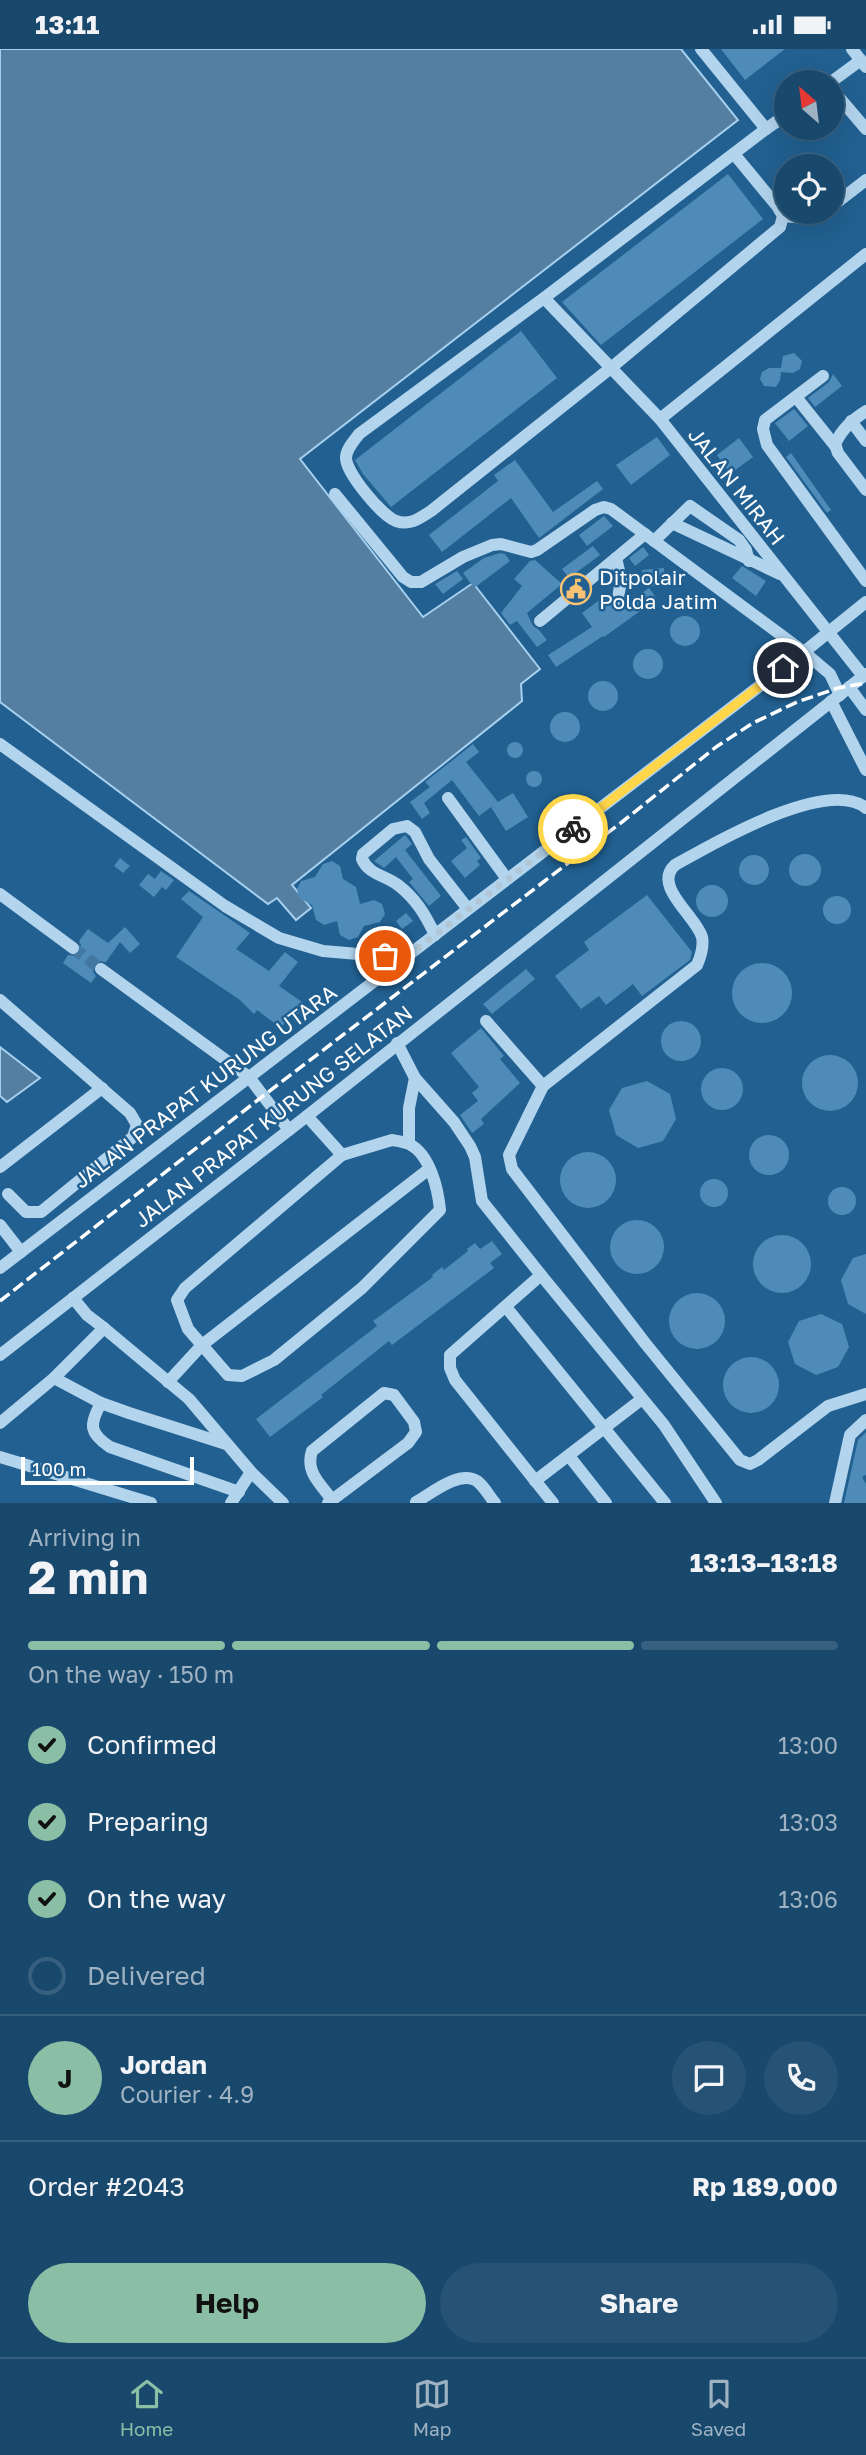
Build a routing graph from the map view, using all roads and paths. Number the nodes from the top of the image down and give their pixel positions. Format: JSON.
{"nodes":[{"id":1,"x":701,"y":49,"type":"edge"},
{"id":2,"x":860,"y":58,"type":"edge"},
{"id":3,"x":844,"y":71,"type":"edge"},
{"id":4,"x":844,"y":103,"type":"edge"},
{"id":5,"x":774,"y":123,"type":"edge"},
{"id":6,"x":766,"y":129,"type":"junction"},
{"id":7,"x":866,"y":129,"type":"edge"},
{"id":8,"x":734,"y":154,"type":"junction"},
{"id":9,"x":866,"y":180,"type":"edge"},
{"id":10,"x":844,"y":197,"type":"edge"},
{"id":11,"x":774,"y":202,"type":"edge"},
{"id":12,"x":780,"y":224,"type":"edge"},
{"id":13,"x":866,"y":254,"type":"edge"},
{"id":14,"x":544,"y":298,"type":"junction"},
{"id":15,"x":612,"y":367,"type":"junction"},
{"id":16,"x":823,"y":376,"type":"dead end"},
{"id":17,"x":796,"y":397,"type":"junction"},
{"id":18,"x":866,"y":411,"type":"edge"},
{"id":19,"x":660,"y":419,"type":"junction"},
{"id":20,"x":851,"y":421,"type":"junction"},
{"id":21,"x":866,"y":441,"type":"edge"},
{"id":22,"x":836,"y":447,"type":"junction"},
{"id":23,"x":866,"y":490,"type":"edge"},
{"id":24,"x":335,"y":494,"type":"dead end"},
{"id":25,"x":672,"y":523,"type":"junction"},
{"id":26,"x":650,"y":537,"type":"junction"},
{"id":27,"x":616,"y":558,"type":"junction"},
{"id":28,"x":749,"y":561,"type":"junction"},
{"id":29,"x":781,"y":574,"type":"junction"},
{"id":30,"x":866,"y":580,"type":"edge"},
{"id":31,"x":618,"y":599,"type":"dead end"},
{"id":32,"x":866,"y":602,"type":"edge"},
{"id":33,"x":540,"y":621,"type":"dead end"},
{"id":34,"x":828,"y":632,"type":"junction"},
{"id":35,"x":804,"y":652,"type":"junction"},
{"id":36,"x":865,"y":675,"type":"edge"},
{"id":37,"x":840,"y":694,"type":"junction"},
{"id":38,"x":866,"y":711,"type":"edge"},
{"id":39,"x":0,"y":744,"type":"edge"},
{"id":40,"x":866,"y":770,"type":"edge"},
{"id":41,"x":448,"y":798,"type":"dead end"},
{"id":42,"x":866,"y":808,"type":"edge"},
{"id":43,"x":507,"y":879,"type":"junction"},
{"id":44,"x":0,"y":894,"type":"edge"},
{"id":45,"x":468,"y":909,"type":"junction"},
{"id":46,"x":435,"y":935,"type":"junction"},
{"id":47,"x":73,"y":949,"type":"tunnel mouth"},
{"id":48,"x":405,"y":958,"type":"junction"},
{"id":49,"x":102,"y":969,"type":"tunnel mouth"},
{"id":50,"x":0,"y":1000,"type":"edge"},
{"id":51,"x":486,"y":1021,"type":"dead end"},
{"id":52,"x":397,"y":1043,"type":"junction"},
{"id":53,"x":249,"y":1077,"type":"junction"},
{"id":54,"x":415,"y":1078,"type":"junction"},
{"id":55,"x":543,"y":1086,"type":"junction"},
{"id":56,"x":102,"y":1088,"type":"junction"},
{"id":57,"x":307,"y":1116,"type":"junction"},
{"id":58,"x":289,"y":1130,"type":"junction"},
{"id":59,"x":409,"y":1143,"type":"junction"},
{"id":60,"x":342,"y":1155,"type":"junction"},
{"id":61,"x":0,"y":1167,"type":"edge"},
{"id":62,"x":429,"y":1169,"type":"junction"},
{"id":63,"x":8,"y":1194,"type":"dead end"},
{"id":64,"x":0,"y":1225,"type":"edge"},
{"id":65,"x":21,"y":1252,"type":"junction"},
{"id":66,"x":0,"y":1268,"type":"edge"},
{"id":67,"x":541,"y":1275,"type":"junction"},
{"id":68,"x":73,"y":1298,"type":"junction"},
{"id":69,"x":506,"y":1307,"type":"junction"},
{"id":70,"x":104,"y":1328,"type":"junction"},
{"id":71,"x":202,"y":1345,"type":"junction"},
{"id":72,"x":0,"y":1355,"type":"edge"},
{"id":73,"x":54,"y":1378,"type":"junction"},
{"id":74,"x":168,"y":1382,"type":"junction"},
{"id":75,"x":866,"y":1394,"type":"edge"},
{"id":76,"x":642,"y":1399,"type":"junction"},
{"id":77,"x":101,"y":1403,"type":"junction"},
{"id":78,"x":866,"y":1420,"type":"edge"},
{"id":79,"x":0,"y":1423,"type":"edge"},
{"id":80,"x":604,"y":1429,"type":"junction"},
{"id":81,"x":227,"y":1444,"type":"junction"},
{"id":82,"x":569,"y":1456,"type":"junction"},
{"id":83,"x":0,"y":1457,"type":"edge"},
{"id":84,"x":251,"y":1472,"type":"junction"},
{"id":85,"x":535,"y":1481,"type":"junction"},
{"id":86,"x":235,"y":1498,"type":"edge"},
{"id":87,"x":330,"y":1501,"type":"edge"},
{"id":88,"x":151,"y":1503,"type":"edge"},
{"id":89,"x":283,"y":1503,"type":"edge"},
{"id":90,"x":416,"y":1503,"type":"edge"},
{"id":91,"x":495,"y":1503,"type":"edge"},
{"id":92,"x":553,"y":1503,"type":"edge"},
{"id":93,"x":606,"y":1503,"type":"edge"},
{"id":94,"x":664,"y":1503,"type":"edge"},
{"id":95,"x":716,"y":1503,"type":"edge"},
{"id":96,"x":835,"y":1503,"type":"edge"}],
"edges":[{"from":1,"to":6,"type":"street"},
{"from":2,"to":3,"type":"street"},
{"from":4,"to":7,"type":"street"},
{"from":5,"to":6,"type":"street"},
{"from":6,"to":8,"type":"street"},
{"from":8,"to":11,"type":"street"},
{"from":8,"to":14,"type":"street"},
{"from":9,"to":10,"type":"street"},
{"from":12,"to":15,"type":"street"},
{"from":13,"to":19,"type":"street"},
{"from":14,"to":15,"type":"street","name":"JALAN MIRAH"},
{"from":14,"to":15,"type":"street"},
{"from":15,"to":19,"type":"street","name":"JALAN MIRAH"},
{"from":16,"to":17,"type":"street"},
{"from":17,"to":22,"type":"street"},
{"from":17,"to":30,"type":"street"},
{"from":18,"to":20,"type":"street"},
{"from":19,"to":29,"type":"street","name":"JALAN MIRAH"},
{"from":20,"to":21,"type":"street"},
{"from":20,"to":22,"type":"street"},
{"from":22,"to":23,"type":"street"},
{"from":24,"to":26,"type":"street"},
{"from":25,"to":26,"type":"street"},
{"from":25,"to":28,"type":"street"},
{"from":25,"to":28,"type":"street"},
{"from":26,"to":27,"type":"street"},
{"from":26,"to":35,"type":"street"},
{"from":27,"to":31,"type":"street"},
{"from":27,"to":33,"type":"street"},
{"from":28,"to":29,"type":"street"},
{"from":29,"to":34,"type":"street","name":"JALAN MIRAH"},
{"from":32,"to":34,"type":"street","name":"JALAN PRAPAT KURUNG UTARA"},
{"from":34,"to":35,"type":"street","name":"JALAN PRAPAT KURUNG UTARA"},
{"from":34,"to":36,"type":"street","name":"JALAN MIRAH"},
{"from":35,"to":37,"type":"street"},
{"from":35,"to":43,"type":"street","name":"JALAN PRAPAT KURUNG UTARA"},
{"from":36,"to":37,"type":"street","name":"JALAN PRAPAT KURUNG SELATAN"},
{"from":37,"to":38,"type":"street"},
{"from":37,"to":40,"type":"street"},
{"from":37,"to":52,"type":"street","name":"JALAN PRAPAT KURUNG SELATAN"},
{"from":39,"to":48,"type":"street"},
{"from":41,"to":43,"type":"street"},
{"from":42,"to":55,"type":"street"},
{"from":43,"to":45,"type":"street","name":"JALAN PRAPAT KURUNG UTARA"},
{"from":44,"to":47,"type":"street"},
{"from":45,"to":46,"type":"street","name":"JALAN PRAPAT KURUNG UTARA"},
{"from":45,"to":46,"type":"street"},
{"from":46,"to":48,"type":"street","name":"JALAN PRAPAT KURUNG UTARA"},
{"from":48,"to":53,"type":"street","name":"JALAN PRAPAT KURUNG UTARA"},
{"from":49,"to":53,"type":"street"},
{"from":50,"to":56,"type":"street"},
{"from":51,"to":55,"type":"street"},
{"from":52,"to":54,"type":"street"},
{"from":52,"to":57,"type":"street","name":"JALAN PRAPAT KURUNG SELATAN"},
{"from":53,"to":58,"type":"street"},
{"from":53,"to":65,"type":"street","name":"JALAN PRAPAT KURUNG UTARA"},
{"from":54,"to":59,"type":"street"},
{"from":54,"to":67,"type":"street"},
{"from":55,"to":75,"type":"street"},
{"from":56,"to":61,"type":"street"},
{"from":56,"to":63,"type":"street"},
{"from":57,"to":58,"type":"street","name":"JALAN PRAPAT KURUNG SELATAN"},
{"from":57,"to":60,"type":"street"},
{"from":58,"to":68,"type":"street","name":"JALAN PRAPAT KURUNG SELATAN"},
{"from":59,"to":60,"type":"street"},
{"from":59,"to":62,"type":"street"},
{"from":60,"to":71,"type":"street"},
{"from":62,"to":71,"type":"street"},
{"from":62,"to":71,"type":"street"},
{"from":64,"to":65,"type":"street"},
{"from":65,"to":66,"type":"street","name":"JALAN PRAPAT KURUNG UTARA"},
{"from":67,"to":69,"type":"street"},
{"from":67,"to":76,"type":"street"},
{"from":68,"to":70,"type":"street"},
{"from":68,"to":72,"type":"street","name":"JALAN PRAPAT KURUNG SELATAN"},
{"from":69,"to":80,"type":"street"},
{"from":69,"to":85,"type":"street"},
{"from":70,"to":73,"type":"street"},
{"from":70,"to":74,"type":"street"},
{"from":71,"to":74,"type":"street"},
{"from":73,"to":77,"type":"street"},
{"from":73,"to":79,"type":"street"},
{"from":74,"to":81,"type":"street"},
{"from":76,"to":80,"type":"street"},
{"from":76,"to":95,"type":"street"},
{"from":77,"to":81,"type":"street"},
{"from":77,"to":86,"type":"street"},
{"from":78,"to":96,"type":"street"},
{"from":80,"to":82,"type":"street"},
{"from":80,"to":94,"type":"street"},
{"from":81,"to":84,"type":"street"},
{"from":82,"to":85,"type":"street"},
{"from":82,"to":93,"type":"street"},
{"from":83,"to":88,"type":"street"},
{"from":84,"to":86,"type":"street"},
{"from":84,"to":89,"type":"street"},
{"from":85,"to":92,"type":"street"},
{"from":87,"to":87,"type":"street"},
{"from":90,"to":91,"type":"street"}]}
